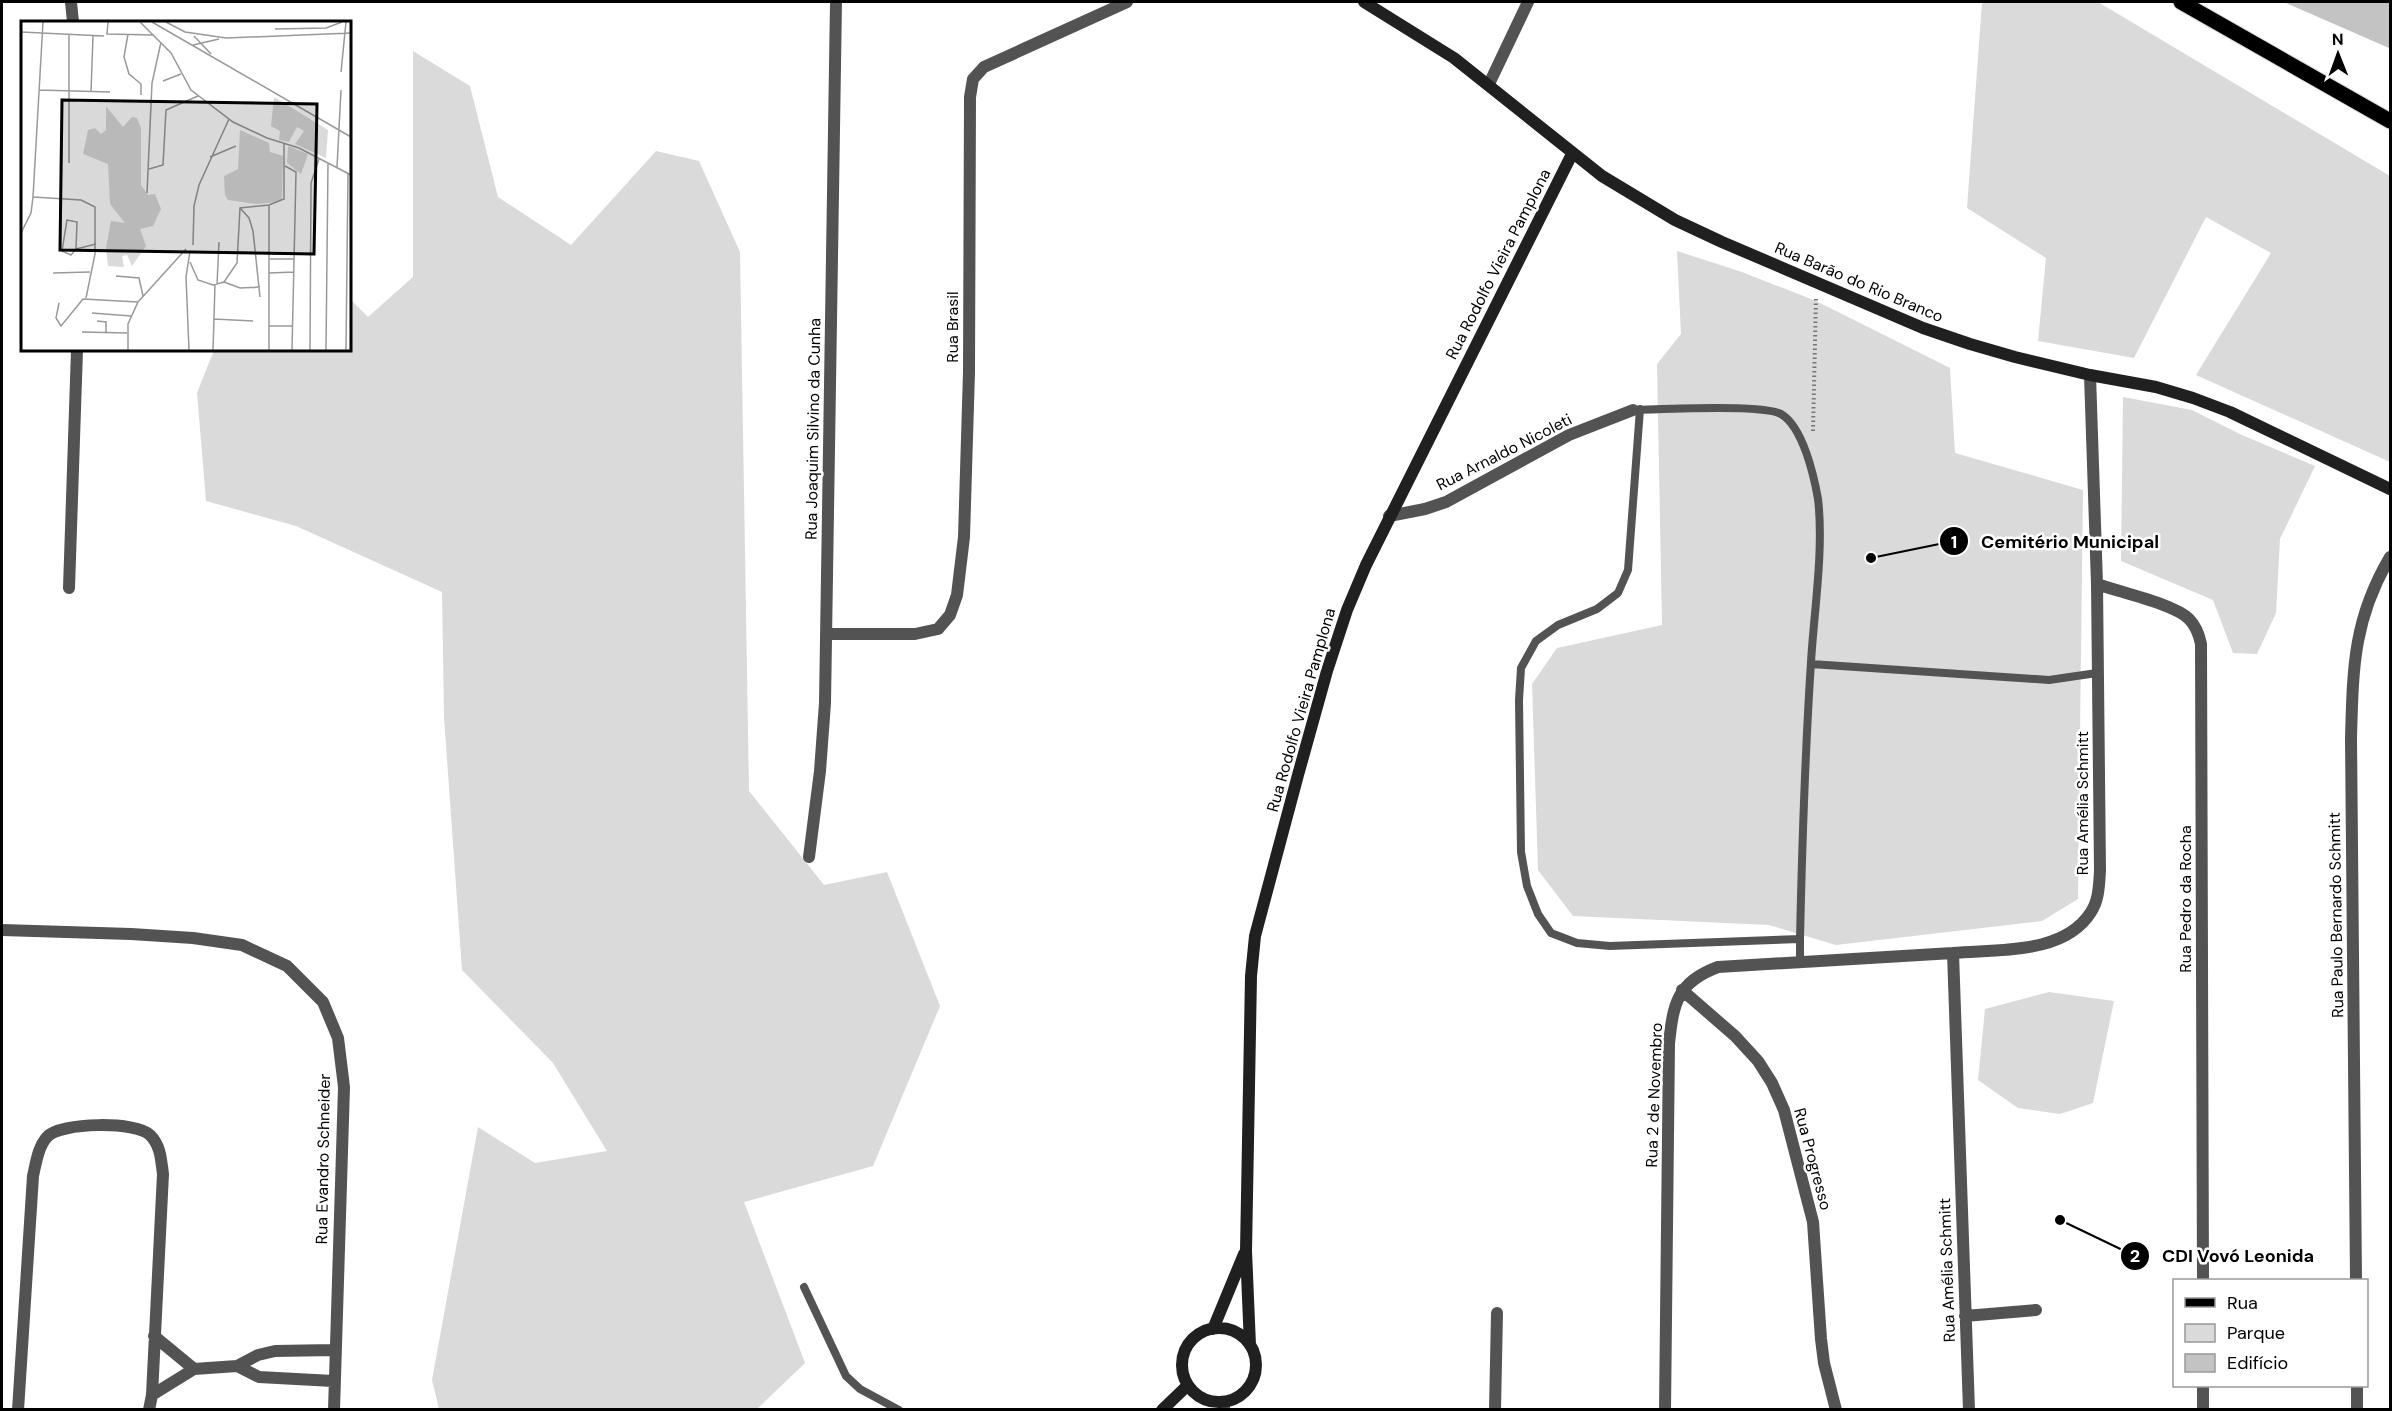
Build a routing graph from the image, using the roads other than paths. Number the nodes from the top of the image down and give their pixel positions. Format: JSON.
{"nodes":[{"id":1,"x":71,"y":2,"type":"edge"},
{"id":2,"x":836,"y":2,"type":"edge"},
{"id":3,"x":1127,"y":2,"type":"edge"},
{"id":4,"x":1364,"y":2,"type":"edge"},
{"id":5,"x":1528,"y":2,"type":"edge"},
{"id":6,"x":2181,"y":2,"type":"edge"},
{"id":7,"x":73,"y":21,"type":"edge"},
{"id":8,"x":1489,"y":84,"type":"junction"},
{"id":9,"x":2391,"y":121,"type":"edge"},
{"id":10,"x":1572,"y":154,"type":"junction"},
{"id":11,"x":77,"y":351,"type":"edge"},
{"id":12,"x":2090,"y":375,"type":"junction"},
{"id":13,"x":1637,"y":410,"type":"junction"},
{"id":14,"x":2391,"y":489,"type":"edge"},
{"id":15,"x":1389,"y":516,"type":"junction"},
{"id":16,"x":2391,"y":558,"type":"edge"},
{"id":17,"x":2097,"y":584,"type":"junction"},
{"id":18,"x":69,"y":588,"type":"dead end"},
{"id":19,"x":826,"y":634,"type":"junction"},
{"id":20,"x":1810,"y":664,"type":"junction"},
{"id":21,"x":2097,"y":673,"type":"junction"},
{"id":22,"x":809,"y":856,"type":"dead end"},
{"id":23,"x":2,"y":930,"type":"edge"},
{"id":24,"x":1800,"y":939,"type":"junction"},
{"id":25,"x":1953,"y":953,"type":"junction"},
{"id":26,"x":1800,"y":961,"type":"junction"},
{"id":27,"x":1682,"y":990,"type":"junction"},
{"id":28,"x":1246,"y":1251,"type":"junction"},
{"id":29,"x":2203,"y":1279,"type":"edge"},
{"id":30,"x":2356,"y":1279,"type":"edge"},
{"id":31,"x":804,"y":1287,"type":"dead end"},
{"id":32,"x":2036,"y":1310,"type":"dead end"},
{"id":33,"x":1497,"y":1313,"type":"dead end"},
{"id":34,"x":1965,"y":1316,"type":"junction"},
{"id":35,"x":1213,"y":1329,"type":"junction"},
{"id":36,"x":154,"y":1336,"type":"junction"},
{"id":37,"x":1250,"y":1345,"type":"junction"},
{"id":38,"x":334,"y":1350,"type":"junction"},
{"id":39,"x":237,"y":1366,"type":"junction"},
{"id":40,"x":195,"y":1368,"type":"junction"},
{"id":41,"x":333,"y":1381,"type":"junction"},
{"id":42,"x":1188,"y":1385,"type":"junction"},
{"id":43,"x":2203,"y":1387,"type":"edge"},
{"id":44,"x":2357,"y":1387,"type":"edge"},
{"id":45,"x":152,"y":1395,"type":"junction"},
{"id":46,"x":1224,"y":1406,"type":"edge"},
{"id":47,"x":18,"y":1410,"type":"edge"},
{"id":48,"x":149,"y":1410,"type":"edge"},
{"id":49,"x":334,"y":1410,"type":"edge"},
{"id":50,"x":899,"y":1410,"type":"edge"},
{"id":51,"x":1162,"y":1410,"type":"edge"},
{"id":52,"x":1494,"y":1410,"type":"edge"},
{"id":53,"x":1665,"y":1410,"type":"edge"},
{"id":54,"x":1836,"y":1410,"type":"edge"},
{"id":55,"x":1969,"y":1410,"type":"edge"},
{"id":56,"x":2203,"y":1410,"type":"edge"},
{"id":57,"x":2357,"y":1410,"type":"edge"}],
"edges":[{"from":1,"to":7,"type":"street"},
{"from":2,"to":19,"type":"street","name":"Rua Joaquim Silvino da Cunha"},
{"from":3,"to":19,"type":"street","name":"Rua Brasil"},
{"from":4,"to":8,"type":"street","name":"Rua Barão do Rio Branco"},
{"from":5,"to":8,"type":"street"},
{"from":6,"to":9,"type":"main road"},
{"from":8,"to":10,"type":"street","name":"Rua Barão do Rio Branco"},
{"from":10,"to":12,"type":"street","name":"Rua Barão do Rio Branco"},
{"from":10,"to":15,"type":"street","name":"Rua Rodolfo Vieira Pamplona"},
{"from":11,"to":18,"type":"street"},
{"from":12,"to":14,"type":"street","name":"Rua Barão do Rio Branco"},
{"from":12,"to":17,"type":"street","name":"Rua Amélia Schmitt"},
{"from":13,"to":15,"type":"street","name":"Rua Arnaldo Nicoleti"},
{"from":13,"to":20,"type":"lane"},
{"from":13,"to":24,"type":"lane"},
{"from":15,"to":28,"type":"street","name":"Rua Rodolfo Vieira Pamplona"},
{"from":16,"to":30,"type":"street","name":"Rua Paulo Bernardo Schmitt"},
{"from":17,"to":21,"type":"street","name":"Rua Amélia Schmitt"},
{"from":17,"to":29,"type":"street","name":"Rua Pedro da Rocha"},
{"from":19,"to":22,"type":"street","name":"Rua Joaquim Silvino da Cunha"},
{"from":20,"to":21,"type":"lane"},
{"from":20,"to":24,"type":"lane"},
{"from":21,"to":25,"type":"street","name":"Rua Amélia Schmitt"},
{"from":23,"to":38,"type":"street","name":"Rua Evandro Schneider"},
{"from":24,"to":26,"type":"lane"},
{"from":25,"to":26,"type":"street"},
{"from":25,"to":34,"type":"street","name":"Rua Amélia Schmitt"},
{"from":26,"to":27,"type":"street"},
{"from":27,"to":53,"type":"street","name":"Rua 2 de Novembro"},
{"from":27,"to":54,"type":"street","name":"Rua Progresso"},
{"from":28,"to":35,"type":"street","name":"Rua Rodolfo Vieira Pamplona"},
{"from":28,"to":37,"type":"street","name":"Rua Rodolfo Vieira Pamplona"},
{"from":31,"to":50,"type":"lane"},
{"from":32,"to":34,"type":"street"},
{"from":33,"to":52,"type":"street"},
{"from":34,"to":55,"type":"street","name":"Rua Amélia Schmitt"},
{"from":35,"to":37,"type":"street"},
{"from":35,"to":42,"type":"street"},
{"from":36,"to":40,"type":"street"},
{"from":36,"to":45,"type":"street"},
{"from":36,"to":47,"type":"street"},
{"from":37,"to":46,"type":"street"},
{"from":38,"to":39,"type":"street"},
{"from":38,"to":41,"type":"street","name":"Rua Evandro Schneider"},
{"from":39,"to":40,"type":"street"},
{"from":39,"to":41,"type":"street"},
{"from":40,"to":45,"type":"street"},
{"from":41,"to":49,"type":"street","name":"Rua Evandro Schneider"},
{"from":42,"to":46,"type":"street"},
{"from":42,"to":51,"type":"street"},
{"from":43,"to":56,"type":"street"},
{"from":44,"to":57,"type":"street"},
{"from":45,"to":48,"type":"street"}]}
